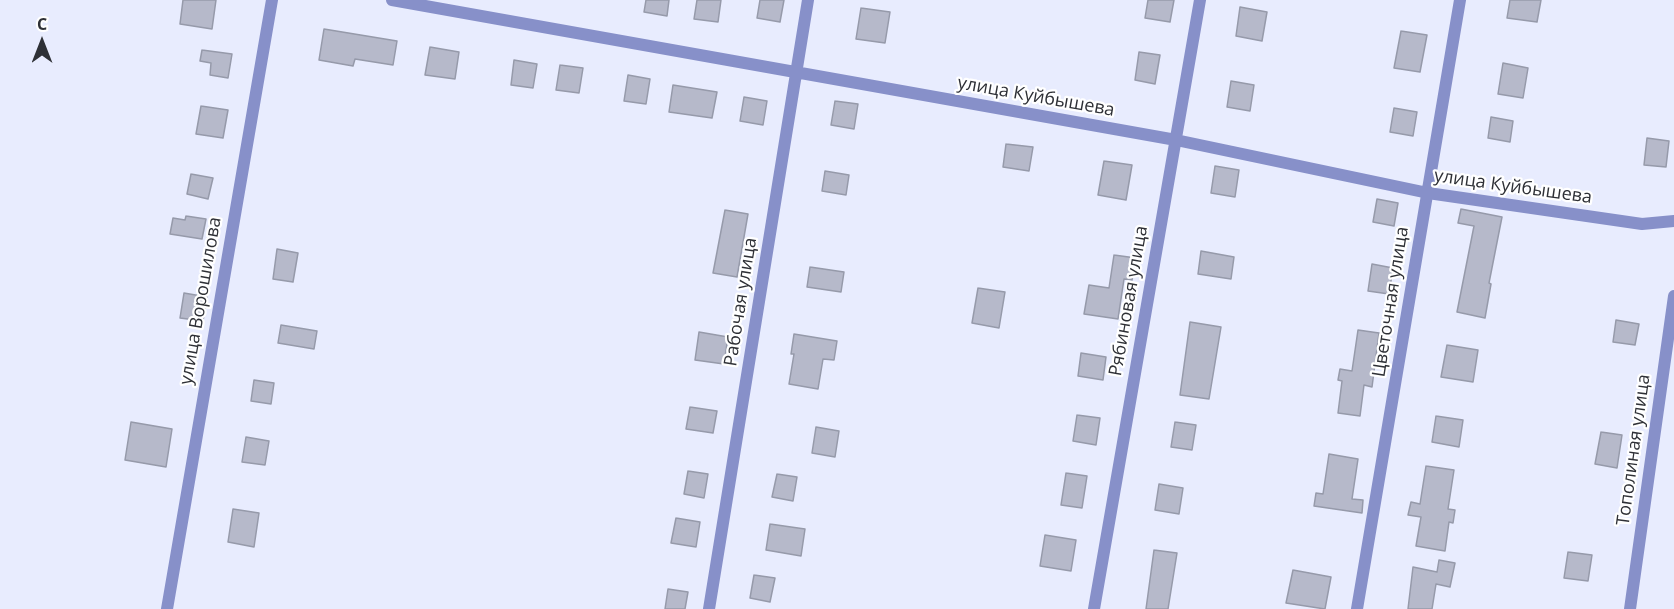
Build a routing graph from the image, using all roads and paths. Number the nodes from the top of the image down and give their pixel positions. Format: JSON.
{"nodes":[{"id":1,"x":272,"y":0,"type":"edge"},
{"id":2,"x":392,"y":0,"type":"edge"},
{"id":3,"x":808,"y":0,"type":"edge"},
{"id":4,"x":1200,"y":0,"type":"edge"},
{"id":5,"x":1460,"y":0,"type":"edge"},
{"id":6,"x":797,"y":73,"type":"junction"},
{"id":7,"x":1176,"y":140,"type":"junction"},
{"id":8,"x":1428,"y":193,"type":"junction"},
{"id":9,"x":1674,"y":221,"type":"edge"},
{"id":10,"x":1674,"y":296,"type":"edge"},
{"id":11,"x":167,"y":609,"type":"edge"},
{"id":12,"x":709,"y":609,"type":"edge"},
{"id":13,"x":1094,"y":609,"type":"edge"},
{"id":14,"x":1357,"y":609,"type":"edge"},
{"id":15,"x":1630,"y":609,"type":"edge"}],
"edges":[{"from":1,"to":11,"type":"street","name":"улица Ворошилова"},
{"from":2,"to":6,"type":"street","name":"улица Куйбышева"},
{"from":3,"to":6,"type":"street","name":"Рабочая улица"},
{"from":4,"to":7,"type":"street","name":"Рябиновая улица"},
{"from":5,"to":8,"type":"street","name":"Цветочная улица"},
{"from":6,"to":7,"type":"street","name":"улица Куйбышева"},
{"from":6,"to":12,"type":"street","name":"Рабочая улица"},
{"from":7,"to":8,"type":"street","name":"улица Куйбышева"},
{"from":7,"to":13,"type":"street","name":"Рябиновая улица"},
{"from":8,"to":9,"type":"street","name":"улица Куйбышева"},
{"from":8,"to":14,"type":"street","name":"Цветочная улица"},
{"from":10,"to":15,"type":"street","name":"Тополиная улица"}]}
